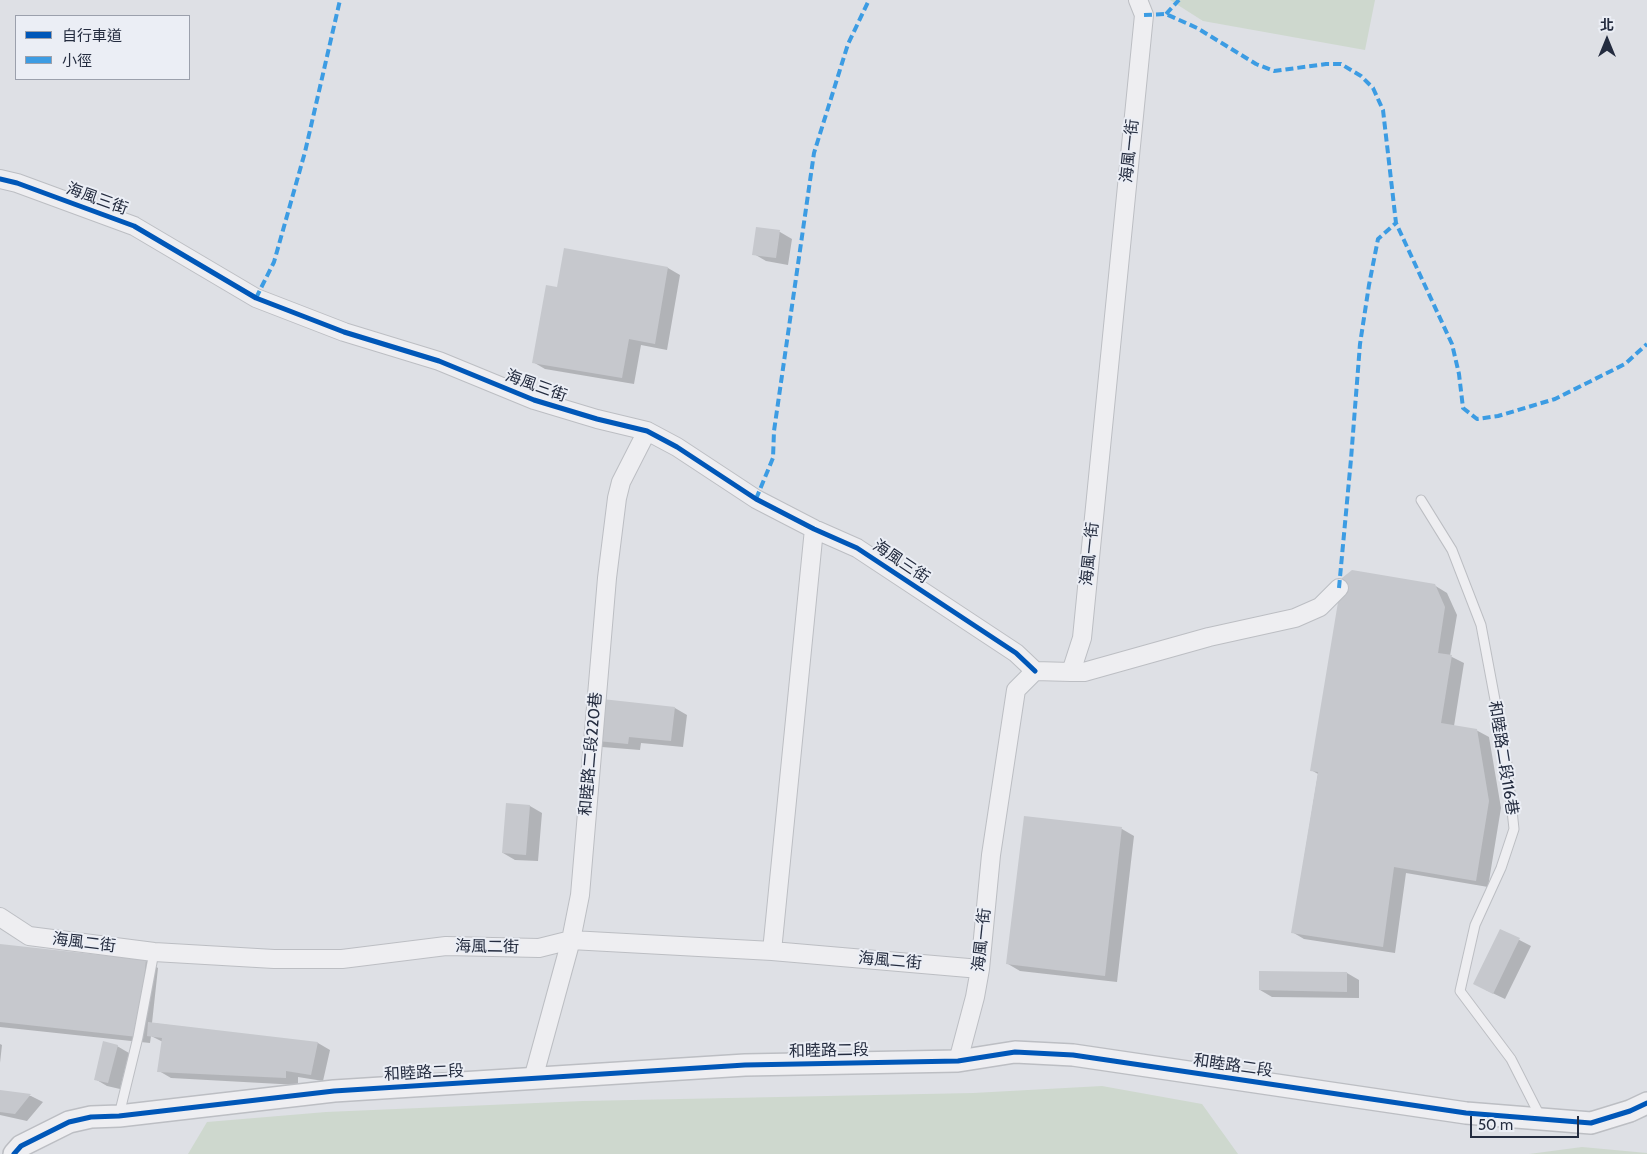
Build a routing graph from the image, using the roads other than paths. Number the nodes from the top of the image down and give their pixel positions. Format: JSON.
{"nodes":[{"id":1,"x":1138,"y":0,"type":"edge"},
{"id":2,"x":0,"y":179,"type":"edge"},
{"id":3,"x":647,"y":431,"type":"junction"},
{"id":4,"x":1421,"y":500,"type":"dead end"},
{"id":5,"x":814,"y":529,"type":"junction"},
{"id":6,"x":1339,"y":588,"type":"dead end"},
{"id":7,"x":1035,"y":671,"type":"junction"},
{"id":8,"x":1071,"y":672,"type":"junction"},
{"id":9,"x":0,"y":917,"type":"edge"},
{"id":10,"x":571,"y":940,"type":"junction"},
{"id":11,"x":154,"y":952,"type":"junction"},
{"id":12,"x":772,"y":952,"type":"junction"},
{"id":13,"x":980,"y":969,"type":"junction"},
{"id":14,"x":958,"y":1061,"type":"junction"},
{"id":15,"x":534,"y":1079,"type":"junction"},
{"id":16,"x":1647,"y":1103,"type":"edge"},
{"id":17,"x":119,"y":1116,"type":"junction"},
{"id":18,"x":1541,"y":1118,"type":"junction"},
{"id":19,"x":14,"y":1154,"type":"edge"}],
"edges":[{"from":1,"to":8,"type":"street","name":"海風一街"},
{"from":2,"to":3,"type":"street","name":"海風三街"},
{"from":3,"to":5,"type":"street","name":"海風三街"},
{"from":3,"to":10,"type":"street","name":"和睦路二段220巷"},
{"from":4,"to":18,"type":"lane","name":"和睦路二段116巷"},
{"from":5,"to":7,"type":"street","name":"海風三街"},
{"from":5,"to":12,"type":"street"},
{"from":6,"to":8,"type":"street"},
{"from":7,"to":8,"type":"street"},
{"from":7,"to":13,"type":"street","name":"海風一街"},
{"from":9,"to":11,"type":"street","name":"海風二街"},
{"from":10,"to":11,"type":"street","name":"海風二街"},
{"from":10,"to":12,"type":"street","name":"海風二街"},
{"from":10,"to":15,"type":"street","name":"和睦路二段220巷"},
{"from":11,"to":17,"type":"lane"},
{"from":12,"to":13,"type":"street","name":"海風二街"},
{"from":13,"to":14,"type":"street","name":"海風一街"},
{"from":14,"to":15,"type":"street","name":"和睦路二段"},
{"from":14,"to":18,"type":"street","name":"和睦路二段"},
{"from":15,"to":17,"type":"street","name":"和睦路二段"},
{"from":16,"to":18,"type":"street","name":"和睦路二段"},
{"from":17,"to":19,"type":"street","name":"和睦路二段"}]}
